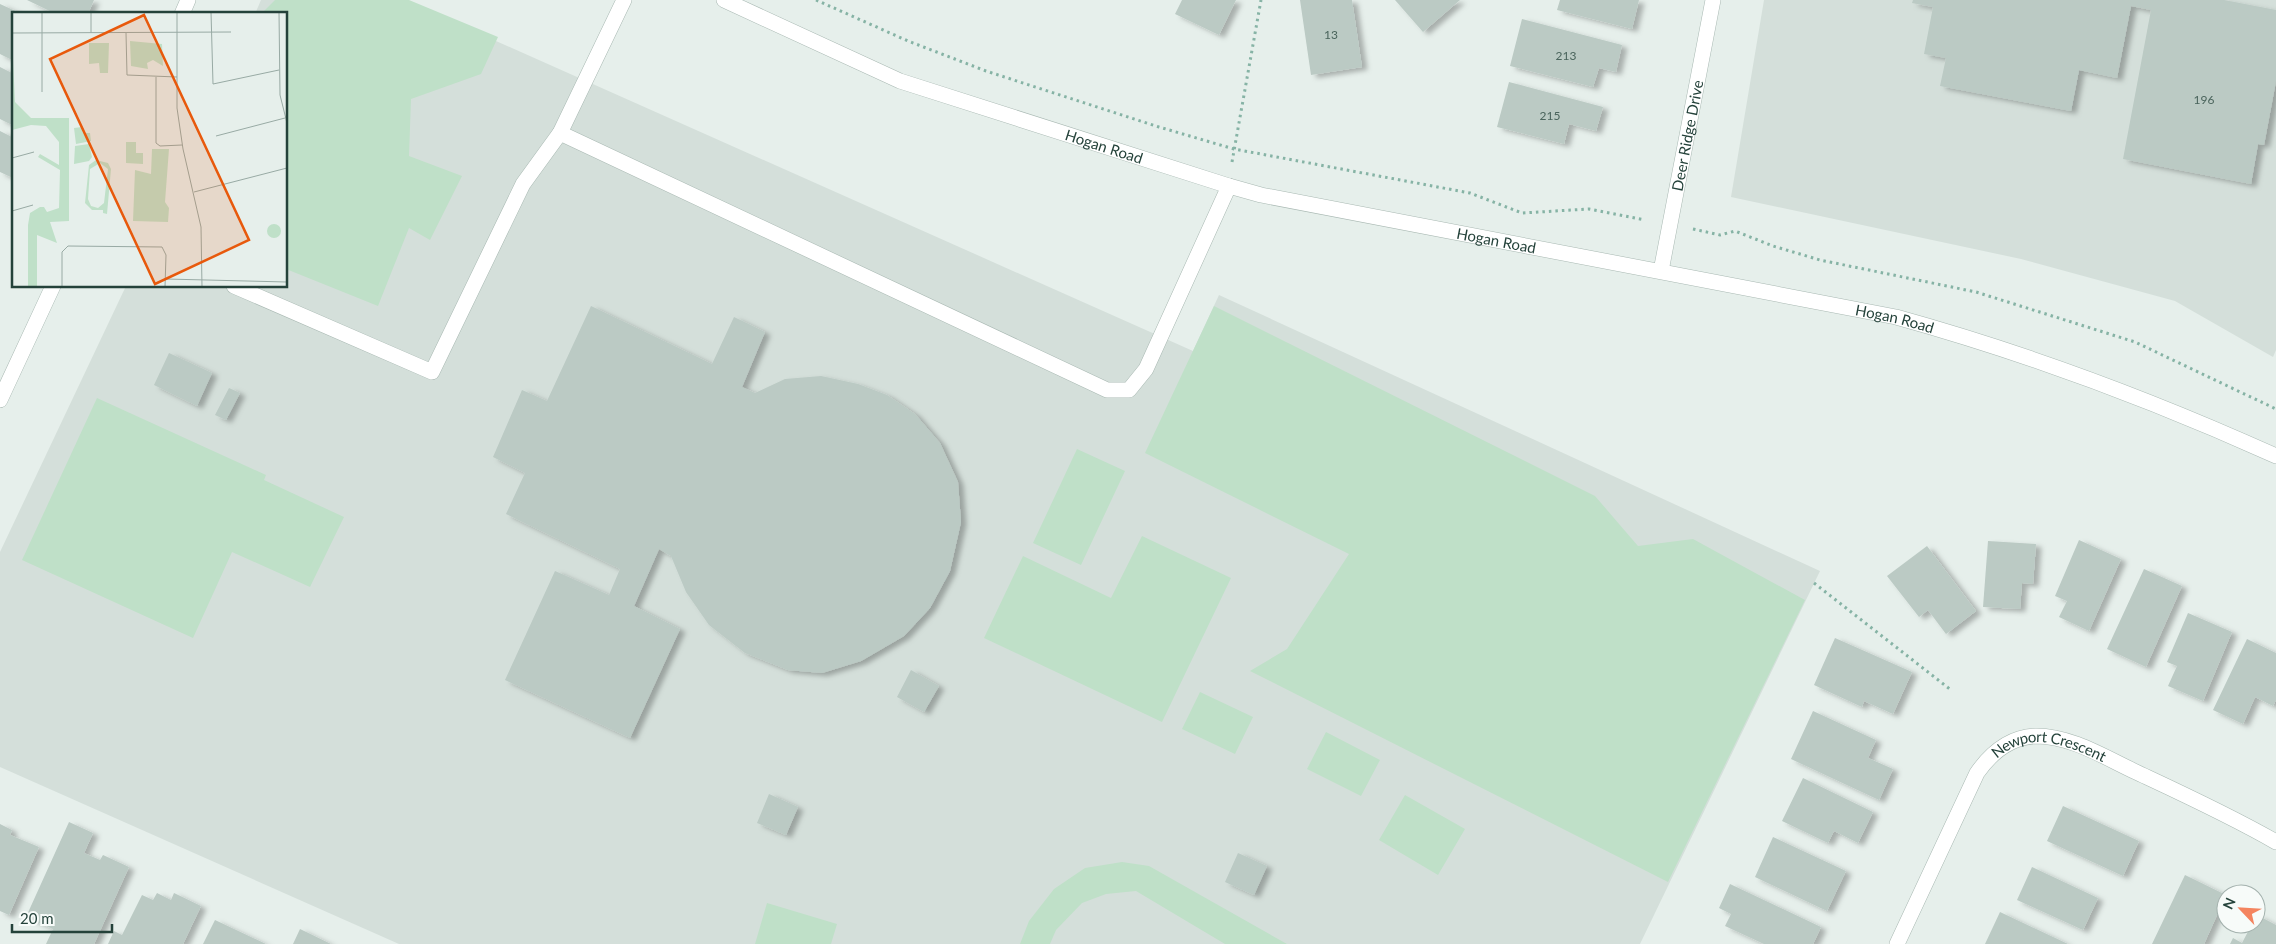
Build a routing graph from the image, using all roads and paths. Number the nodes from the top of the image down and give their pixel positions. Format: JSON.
{"nodes":[{"id":1,"x":188,"y":0,"type":"edge"},
{"id":2,"x":624,"y":0,"type":"edge"},
{"id":3,"x":724,"y":0,"type":"edge"},
{"id":4,"x":816,"y":0,"type":"edge"},
{"id":5,"x":1261,"y":0,"type":"edge"},
{"id":6,"x":1713,"y":0,"type":"edge"},
{"id":7,"x":183,"y":12,"type":"edge"},
{"id":8,"x":560,"y":133,"type":"junction"},
{"id":9,"x":1234,"y":149,"type":"junction"},
{"id":10,"x":1231,"y":167,"type":"dead end"},
{"id":11,"x":1228,"y":186,"type":"junction"},
{"id":12,"x":1625,"y":216,"type":"dead end"},
{"id":13,"x":1720,"y":234,"type":"dead end"},
{"id":14,"x":1661,"y":271,"type":"junction"},
{"id":15,"x":52,"y":288,"type":"edge"},
{"id":16,"x":239,"y":288,"type":"edge"},
{"id":17,"x":0,"y":400,"type":"edge"},
{"id":18,"x":2276,"y":409,"type":"edge"},
{"id":19,"x":2276,"y":456,"type":"edge"},
{"id":20,"x":1814,"y":582,"type":"dead end"},
{"id":21,"x":1951,"y":690,"type":"dead end"},
{"id":22,"x":2274,"y":835,"type":"edge"},
{"id":23,"x":1897,"y":944,"type":"edge"}],
"edges":[{"from":1,"to":7,"type":"street"},
{"from":2,"to":8,"type":"street"},
{"from":3,"to":11,"type":"street","name":"Hogan Road"},
{"from":4,"to":9,"type":"path"},
{"from":5,"to":9,"type":"path"},
{"from":6,"to":14,"type":"street","name":"Deer Ridge Drive"},
{"from":8,"to":11,"type":"street"},
{"from":8,"to":16,"type":"street"},
{"from":9,"to":10,"type":"path"},
{"from":9,"to":12,"type":"path"},
{"from":11,"to":14,"type":"street","name":"Hogan Road"},
{"from":13,"to":18,"type":"path"},
{"from":14,"to":19,"type":"street","name":"Hogan Road"},
{"from":15,"to":17,"type":"street"},
{"from":20,"to":21,"type":"path"},
{"from":22,"to":23,"type":"street","name":"Newport Crescent"}]}
